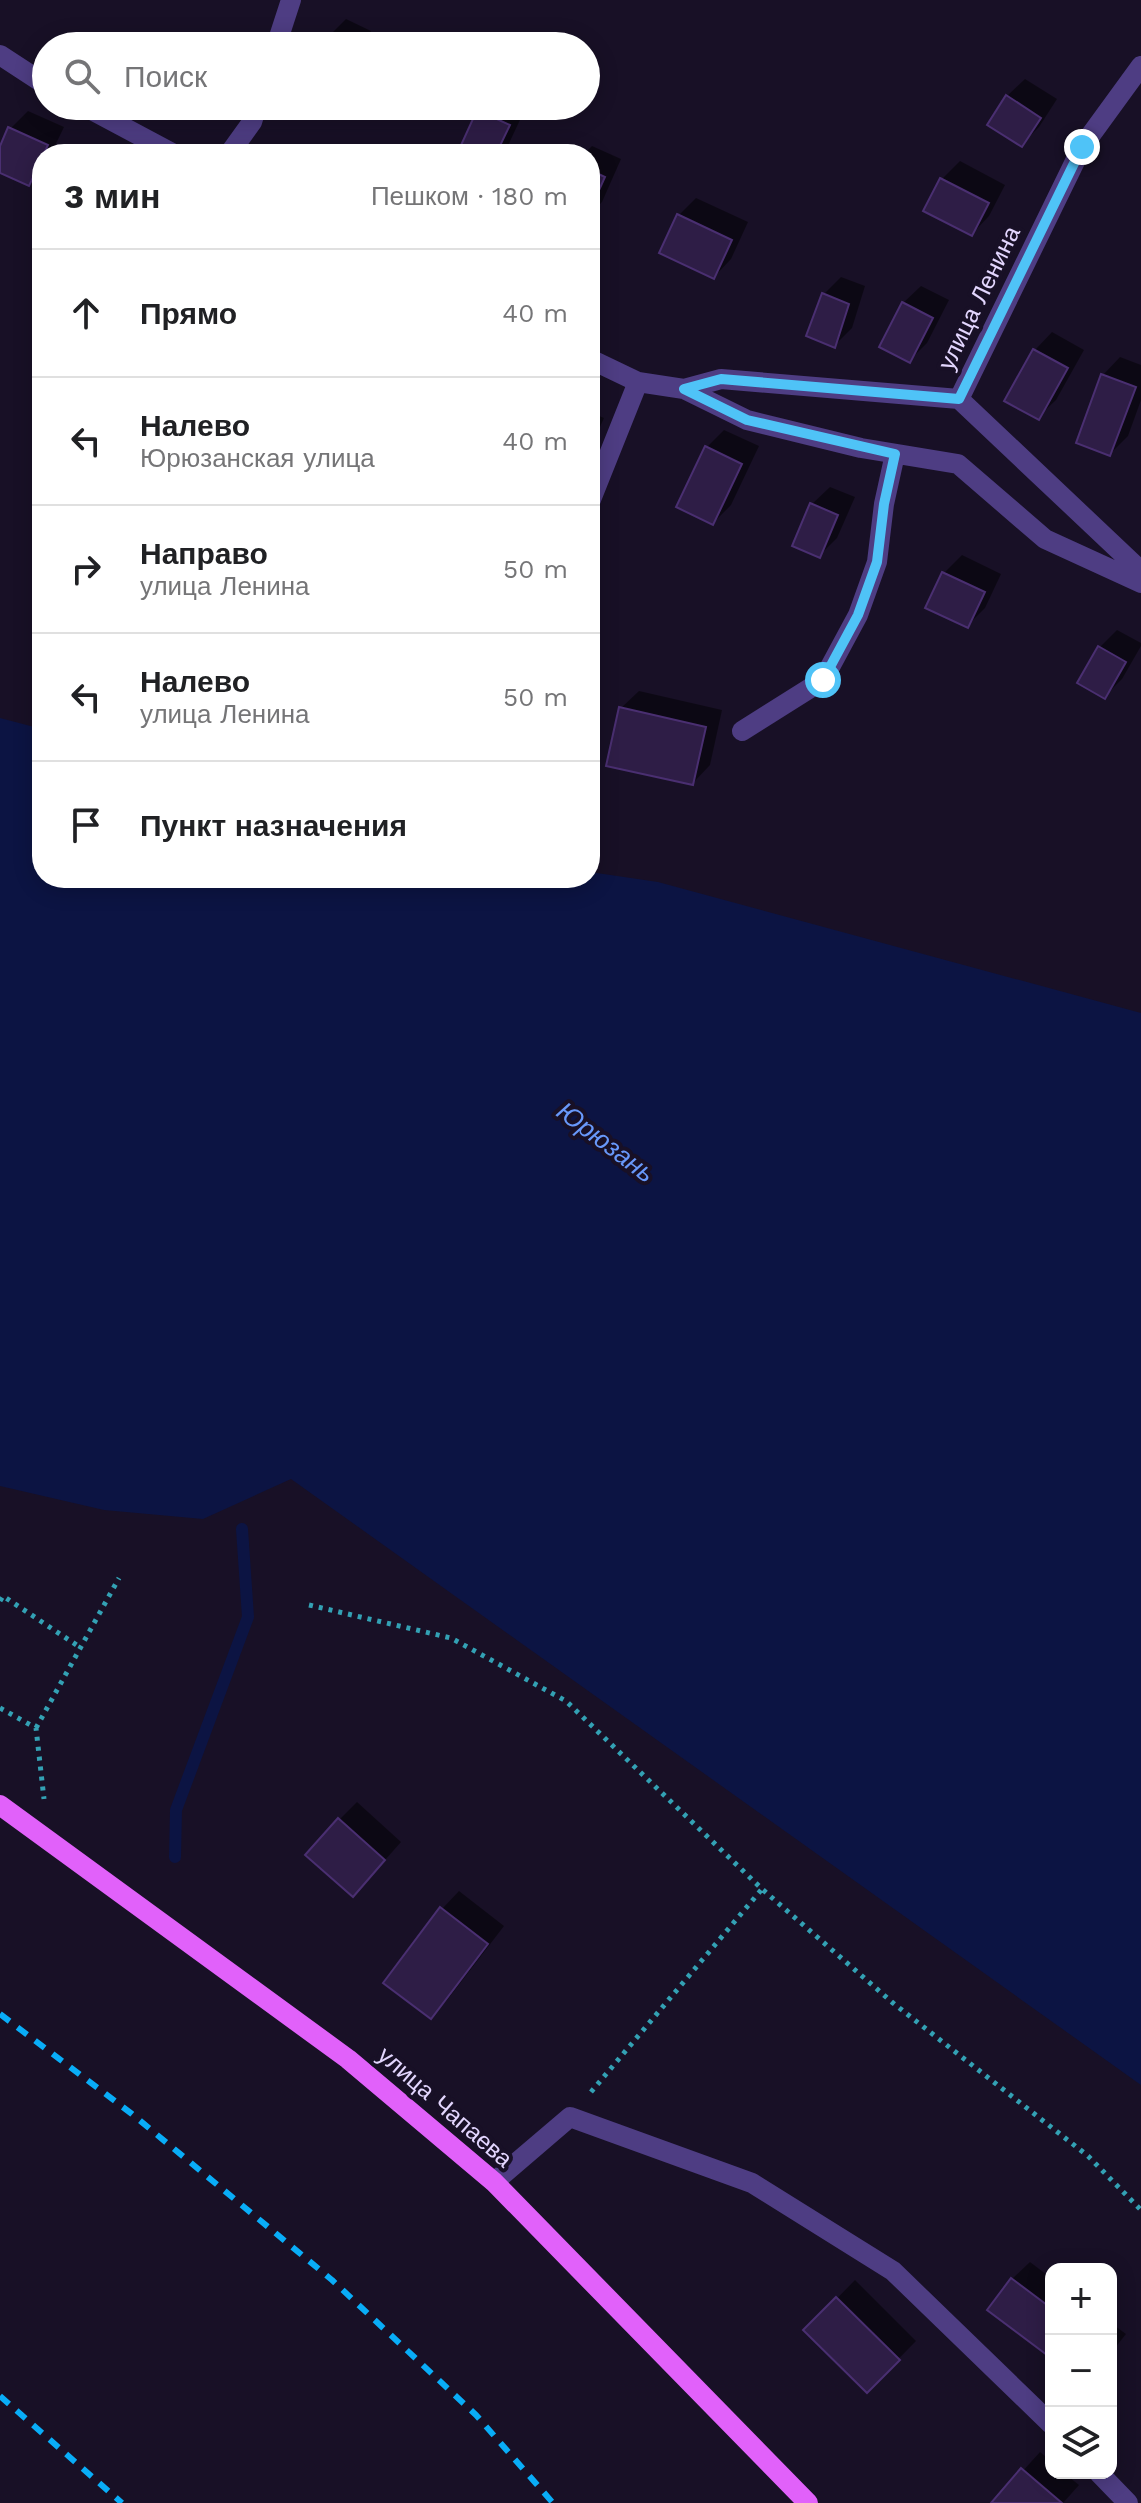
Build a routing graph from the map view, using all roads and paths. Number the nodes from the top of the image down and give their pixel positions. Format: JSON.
{"nodes":[{"id":1,"x":291,"y":0,"type":"edge"},
{"id":2,"x":281,"y":32,"type":"edge"},
{"id":3,"x":0,"y":55,"type":"edge"},
{"id":4,"x":1141,"y":66,"type":"edge"},
{"id":5,"x":32,"y":76,"type":"edge"},
{"id":6,"x":110,"y":120,"type":"edge"},
{"id":7,"x":253,"y":120,"type":"edge"},
{"id":8,"x":155,"y":144,"type":"edge"},
{"id":9,"x":236,"y":144,"type":"edge"},
{"id":10,"x":600,"y":364,"type":"edge"},
{"id":11,"x":638,"y":382,"type":"junction"},
{"id":12,"x":684,"y":389,"type":"junction"},
{"id":13,"x":959,"y":399,"type":"junction"},
{"id":14,"x":895,"y":454,"type":"junction"},
{"id":15,"x":600,"y":477,"type":"edge"},
{"id":16,"x":1141,"y":571,"type":"edge"},
{"id":17,"x":1141,"y":583,"type":"edge"},
{"id":18,"x":742,"y":731,"type":"dead end"},
{"id":19,"x":119,"y":1578,"type":"dead end"},
{"id":20,"x":0,"y":1601,"type":"edge"},
{"id":21,"x":309,"y":1605,"type":"dead end"},
{"id":22,"x":81,"y":1648,"type":"junction"},
{"id":23,"x":0,"y":1708,"type":"edge"},
{"id":24,"x":36,"y":1728,"type":"junction"},
{"id":25,"x":0,"y":1805,"type":"edge"},
{"id":26,"x":48,"y":1840,"type":"junction"},
{"id":27,"x":762,"y":1889,"type":"junction"},
{"id":28,"x":570,"y":2117,"type":"junction"},
{"id":29,"x":494,"y":2182,"type":"junction"},
{"id":30,"x":1141,"y":2210,"type":"edge"},
{"id":31,"x":1045,"y":2418,"type":"edge"},
{"id":32,"x":1105,"y":2479,"type":"edge"},
{"id":33,"x":808,"y":2503,"type":"edge"},
{"id":34,"x":1128,"y":2503,"type":"edge"}],
"edges":[{"from":1,"to":2,"type":"street"},
{"from":3,"to":5,"type":"street"},
{"from":4,"to":13,"type":"street","name":"улица Ленина"},
{"from":6,"to":8,"type":"street"},
{"from":7,"to":9,"type":"street"},
{"from":10,"to":11,"type":"street"},
{"from":11,"to":12,"type":"street"},
{"from":11,"to":15,"type":"street"},
{"from":12,"to":13,"type":"street","name":"улица Ленина"},
{"from":12,"to":14,"type":"street"},
{"from":13,"to":16,"type":"street"},
{"from":14,"to":17,"type":"street"},
{"from":14,"to":18,"type":"street"},
{"from":19,"to":22,"type":"path"},
{"from":20,"to":22,"type":"path"},
{"from":21,"to":27,"type":"path"},
{"from":22,"to":24,"type":"path"},
{"from":23,"to":24,"type":"path"},
{"from":24,"to":26,"type":"path"},
{"from":25,"to":26,"type":"main road","name":"улица Чапаева"},
{"from":26,"to":29,"type":"main road","name":"улица Чапаева"},
{"from":27,"to":28,"type":"path"},
{"from":27,"to":30,"type":"path"},
{"from":28,"to":29,"type":"street"},
{"from":28,"to":31,"type":"street"},
{"from":29,"to":33,"type":"main road","name":"улица Чапаева"},
{"from":32,"to":34,"type":"street"}]}
